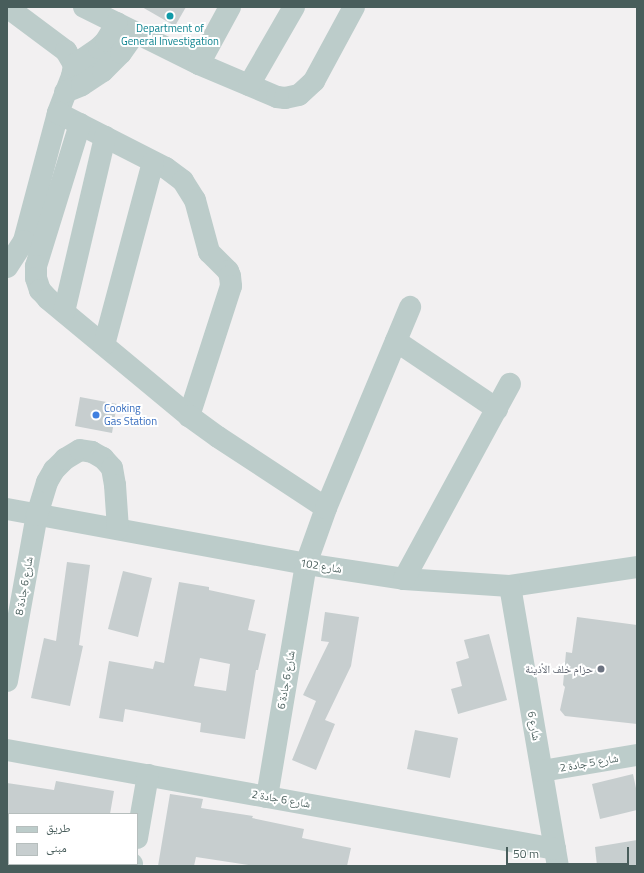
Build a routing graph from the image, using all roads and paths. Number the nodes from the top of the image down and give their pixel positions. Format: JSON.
{"nodes":[{"id":1,"x":7,"y":7,"type":"edge"},
{"id":2,"x":84,"y":7,"type":"edge"},
{"id":3,"x":230,"y":7,"type":"edge"},
{"id":4,"x":294,"y":7,"type":"edge"},
{"id":5,"x":354,"y":7,"type":"edge"},
{"id":6,"x":126,"y":28,"type":"junction"},
{"id":7,"x":199,"y":64,"type":"junction"},
{"id":8,"x":74,"y":65,"type":"junction"},
{"id":9,"x":249,"y":85,"type":"junction"},
{"id":10,"x":65,"y":92,"type":"junction"},
{"id":11,"x":58,"y":113,"type":"junction"},
{"id":12,"x":80,"y":124,"type":"junction"},
{"id":13,"x":105,"y":137,"type":"junction"},
{"id":14,"x":153,"y":162,"type":"junction"},
{"id":15,"x":7,"y":267,"type":"edge"},
{"id":16,"x":410,"y":307,"type":"dead end"},
{"id":17,"x":64,"y":312,"type":"junction"},
{"id":18,"x":396,"y":342,"type":"junction"},
{"id":19,"x":104,"y":345,"type":"junction"},
{"id":20,"x":510,"y":384,"type":"dead end"},
{"id":21,"x":497,"y":409,"type":"junction"},
{"id":22,"x":189,"y":416,"type":"junction"},
{"id":23,"x":326,"y":508,"type":"junction"},
{"id":24,"x":7,"y":510,"type":"edge"},
{"id":25,"x":37,"y":515,"type":"junction"},
{"id":26,"x":118,"y":529,"type":"junction"},
{"id":27,"x":306,"y":564,"type":"junction"},
{"id":28,"x":637,"y":567,"type":"edge"},
{"id":29,"x":404,"y":579,"type":"junction"},
{"id":30,"x":510,"y":586,"type":"junction"},
{"id":31,"x":7,"y":681,"type":"edge"},
{"id":32,"x":7,"y":750,"type":"edge"},
{"id":33,"x":637,"y":755,"type":"edge"},
{"id":34,"x":542,"y":771,"type":"junction"},
{"id":35,"x":148,"y":775,"type":"junction"},
{"id":36,"x":267,"y":797,"type":"junction"},
{"id":37,"x":138,"y":832,"type":"edge"},
{"id":38,"x":556,"y":857,"type":"edge"}],
"edges":[{"from":1,"to":8,"type":"street"},
{"from":2,"to":6,"type":"street"},
{"from":3,"to":7,"type":"street"},
{"from":4,"to":9,"type":"street"},
{"from":5,"to":9,"type":"street"},
{"from":6,"to":7,"type":"street"},
{"from":6,"to":8,"type":"street"},
{"from":6,"to":10,"type":"street"},
{"from":7,"to":9,"type":"street"},
{"from":8,"to":10,"type":"street"},
{"from":10,"to":11,"type":"street"},
{"from":11,"to":12,"type":"street"},
{"from":11,"to":15,"type":"street"},
{"from":12,"to":13,"type":"street"},
{"from":12,"to":17,"type":"street"},
{"from":13,"to":14,"type":"street"},
{"from":13,"to":17,"type":"street"},
{"from":14,"to":19,"type":"street"},
{"from":14,"to":22,"type":"street"},
{"from":16,"to":18,"type":"street","name":"شارع 6 جادة 6"},
{"from":17,"to":19,"type":"street"},
{"from":18,"to":21,"type":"street"},
{"from":18,"to":23,"type":"street","name":"شارع 6 جادة 6"},
{"from":19,"to":22,"type":"street"},
{"from":20,"to":21,"type":"street"},
{"from":21,"to":29,"type":"street"},
{"from":22,"to":23,"type":"street"},
{"from":23,"to":27,"type":"street","name":"شارع 6 جادة 6"},
{"from":24,"to":25,"type":"street","name":"شارع 102"},
{"from":25,"to":26,"type":"street","name":"شارع 102"},
{"from":25,"to":26,"type":"street","name":"شارع 6 جادة 8"},
{"from":25,"to":31,"type":"street","name":"شارع 6 جادة 8"},
{"from":26,"to":27,"type":"street","name":"شارع 102"},
{"from":27,"to":29,"type":"street","name":"شارع 102"},
{"from":27,"to":36,"type":"street","name":"شارع 6 جادة 6"},
{"from":28,"to":30,"type":"street","name":"شارع 102"},
{"from":29,"to":30,"type":"street","name":"شارع 102"},
{"from":30,"to":34,"type":"street","name":"شارع 6"},
{"from":32,"to":35,"type":"street","name":"شارع 6 جادة 2"},
{"from":33,"to":34,"type":"street","name":"شارع 5 جادة 2"},
{"from":34,"to":38,"type":"street","name":"شارع 6"},
{"from":35,"to":36,"type":"street","name":"شارع 6 جادة 2"},
{"from":35,"to":37,"type":"street"},
{"from":36,"to":38,"type":"street","name":"شارع 6 جادة 2"}]}
